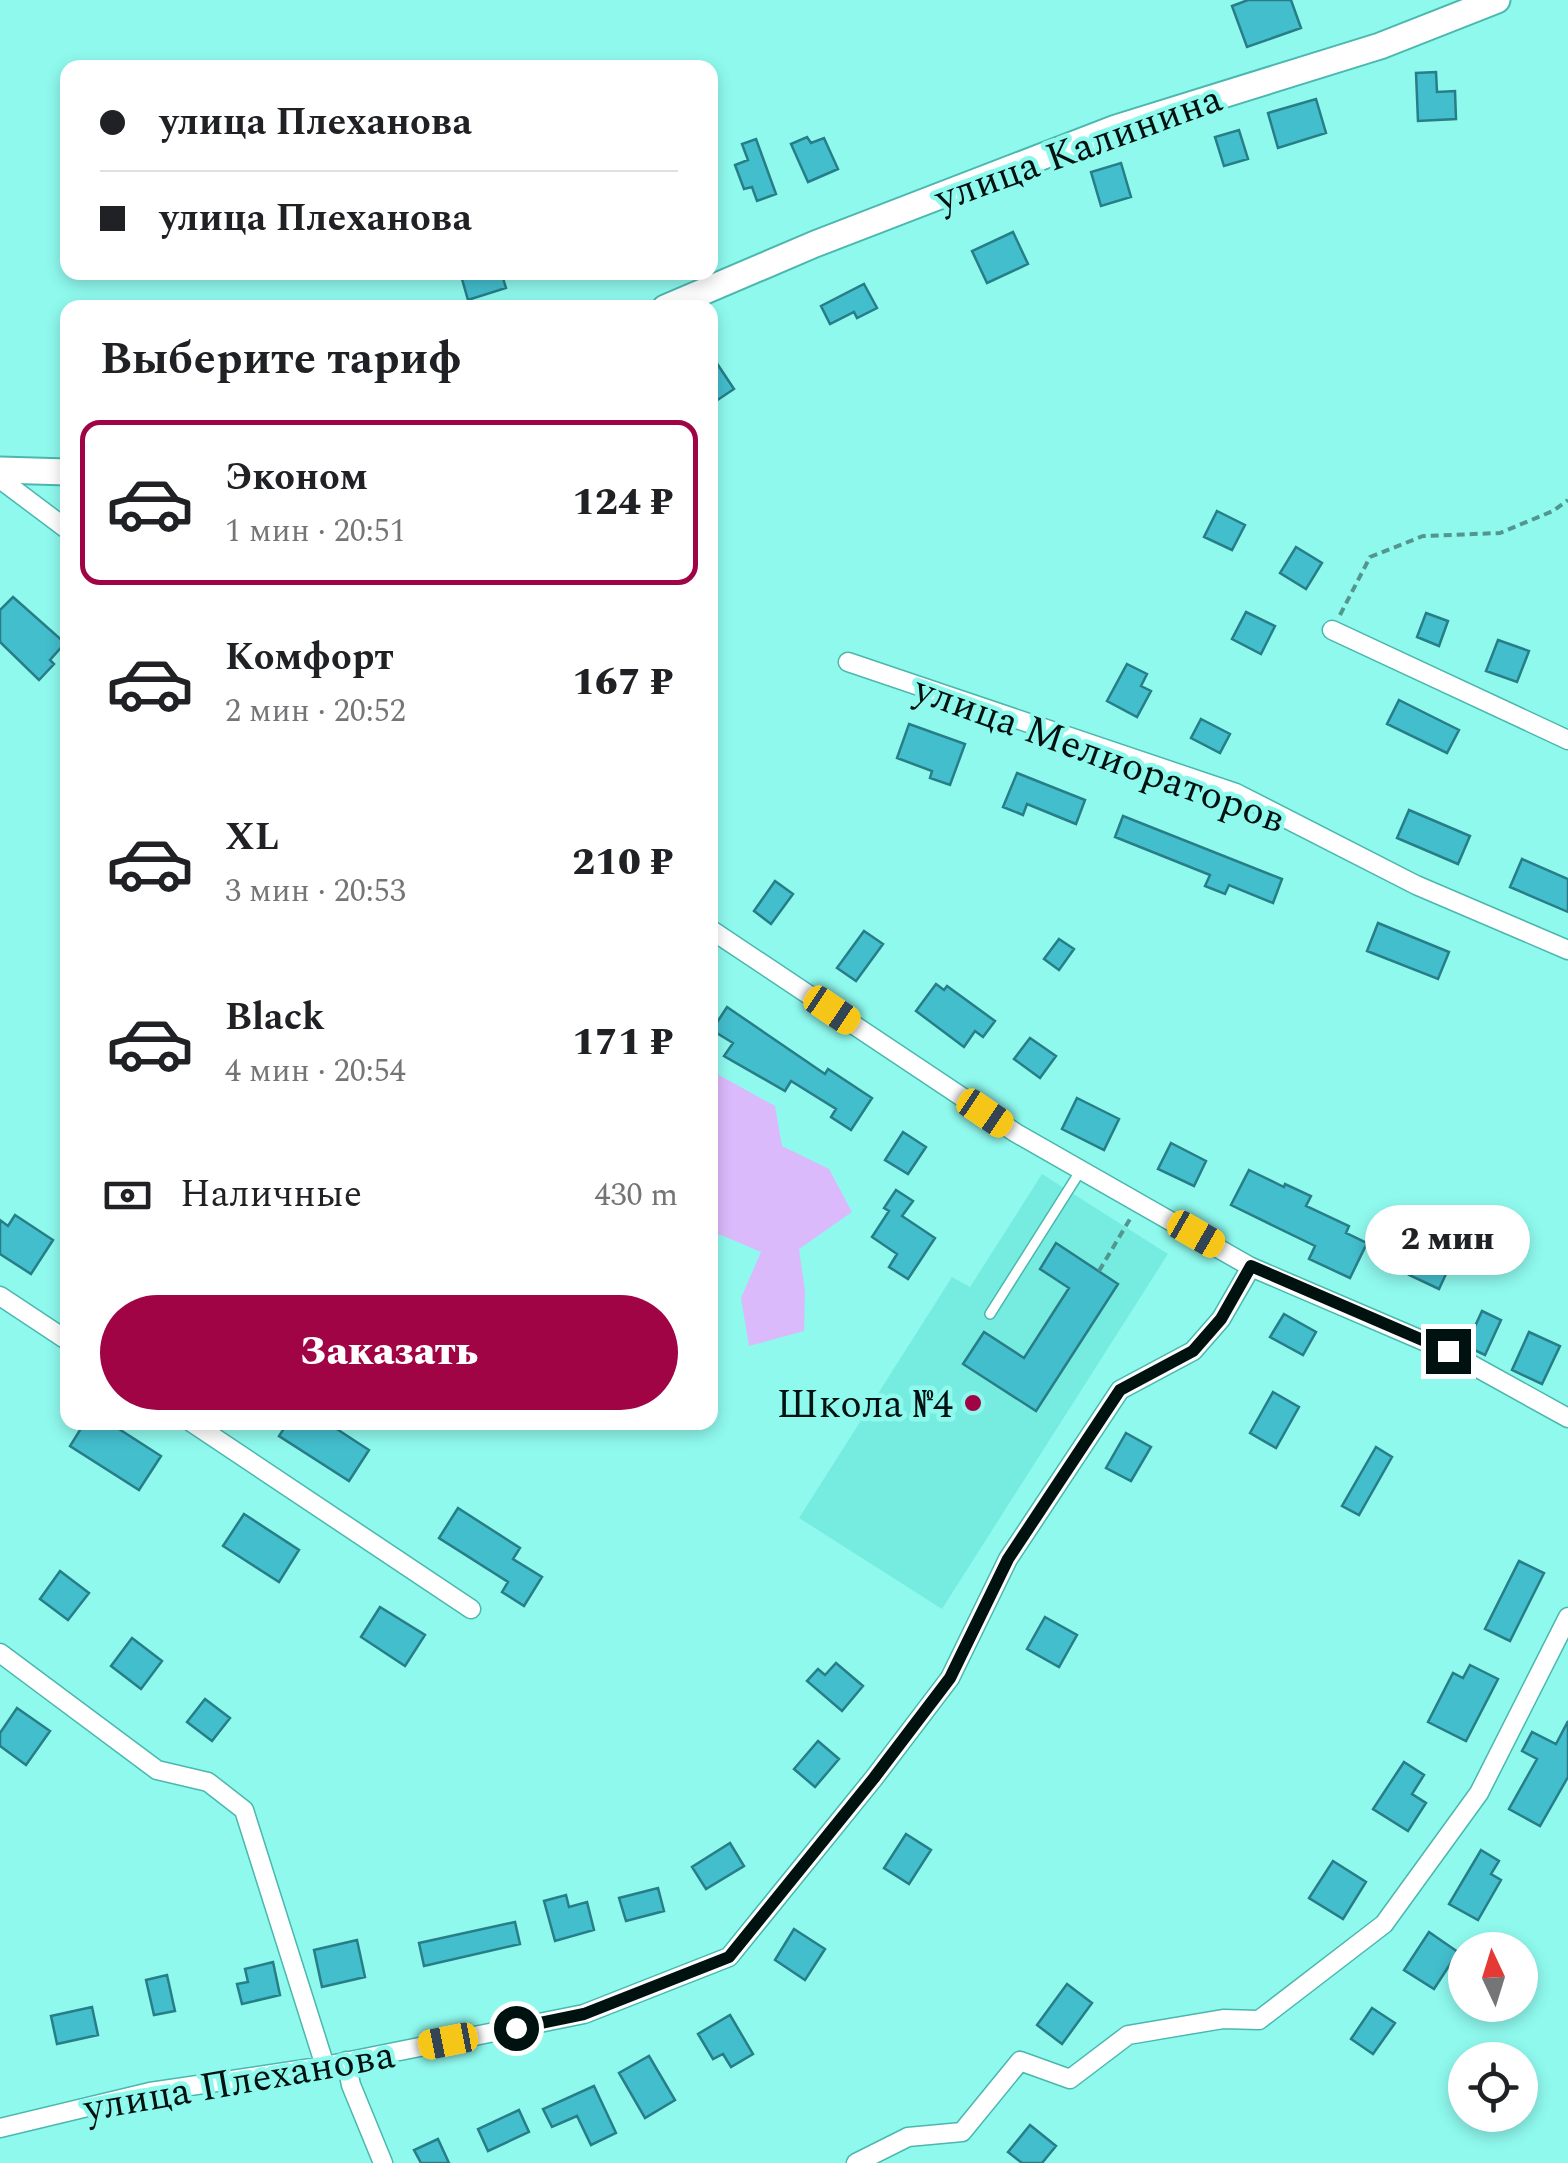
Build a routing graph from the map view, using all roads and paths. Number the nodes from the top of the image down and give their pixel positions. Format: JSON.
{"nodes":[{"id":1,"x":1497,"y":0,"type":"edge"},
{"id":2,"x":684,"y":300,"type":"edge"},
{"id":3,"x":0,"y":470,"type":"edge"},
{"id":4,"x":60,"y":472,"type":"edge"},
{"id":5,"x":0,"y":479,"type":"edge"},
{"id":6,"x":1568,"y":500,"type":"edge"},
{"id":7,"x":60,"y":524,"type":"edge"},
{"id":8,"x":1332,"y":630,"type":"joint"},
{"id":9,"x":848,"y":662,"type":"dead end"},
{"id":10,"x":1568,"y":740,"type":"edge"},
{"id":11,"x":718,"y":933,"type":"edge"},
{"id":12,"x":1568,"y":950,"type":"edge"},
{"id":13,"x":1081,"y":1170,"type":"junction"},
{"id":14,"x":1140,"y":1202,"type":"junction"},
{"id":15,"x":1251,"y":1266,"type":"junction"},
{"id":16,"x":1099,"y":1271,"type":"dead end"},
{"id":17,"x":0,"y":1296,"type":"edge"},
{"id":18,"x":990,"y":1314,"type":"dead end"},
{"id":19,"x":60,"y":1336,"type":"edge"},
{"id":20,"x":1568,"y":1418,"type":"edge"},
{"id":21,"x":203,"y":1430,"type":"edge"},
{"id":22,"x":471,"y":1609,"type":"dead end"},
{"id":23,"x":1568,"y":1616,"type":"edge"},
{"id":24,"x":0,"y":1654,"type":"edge"},
{"id":25,"x":346,"y":2061,"type":"junction"},
{"id":26,"x":325,"y":2066,"type":"junction"},
{"id":27,"x":0,"y":2128,"type":"edge"},
{"id":28,"x":383,"y":2163,"type":"edge"},
{"id":29,"x":856,"y":2163,"type":"edge"}],
"edges":[{"from":1,"to":2,"type":"main road","name":"улица Калинина"},
{"from":3,"to":4,"type":"main road"},
{"from":5,"to":7,"type":"street"},
{"from":6,"to":8,"type":"path"},
{"from":8,"to":10,"type":"street"},
{"from":9,"to":12,"type":"street","name":"улица Мелиораторов"},
{"from":11,"to":13,"type":"street"},
{"from":13,"to":14,"type":"street"},
{"from":13,"to":18,"type":"lane"},
{"from":14,"to":15,"type":"street"},
{"from":14,"to":16,"type":"path"},
{"from":15,"to":20,"type":"street"},
{"from":15,"to":25,"type":"street","name":"улица Плеханова"},
{"from":17,"to":19,"type":"street"},
{"from":21,"to":22,"type":"street"},
{"from":23,"to":29,"type":"street"},
{"from":24,"to":26,"type":"street"},
{"from":25,"to":26,"type":"street","name":"улица Плеханова"},
{"from":25,"to":28,"type":"street"},
{"from":26,"to":27,"type":"street","name":"улица Плеханова"}]}
